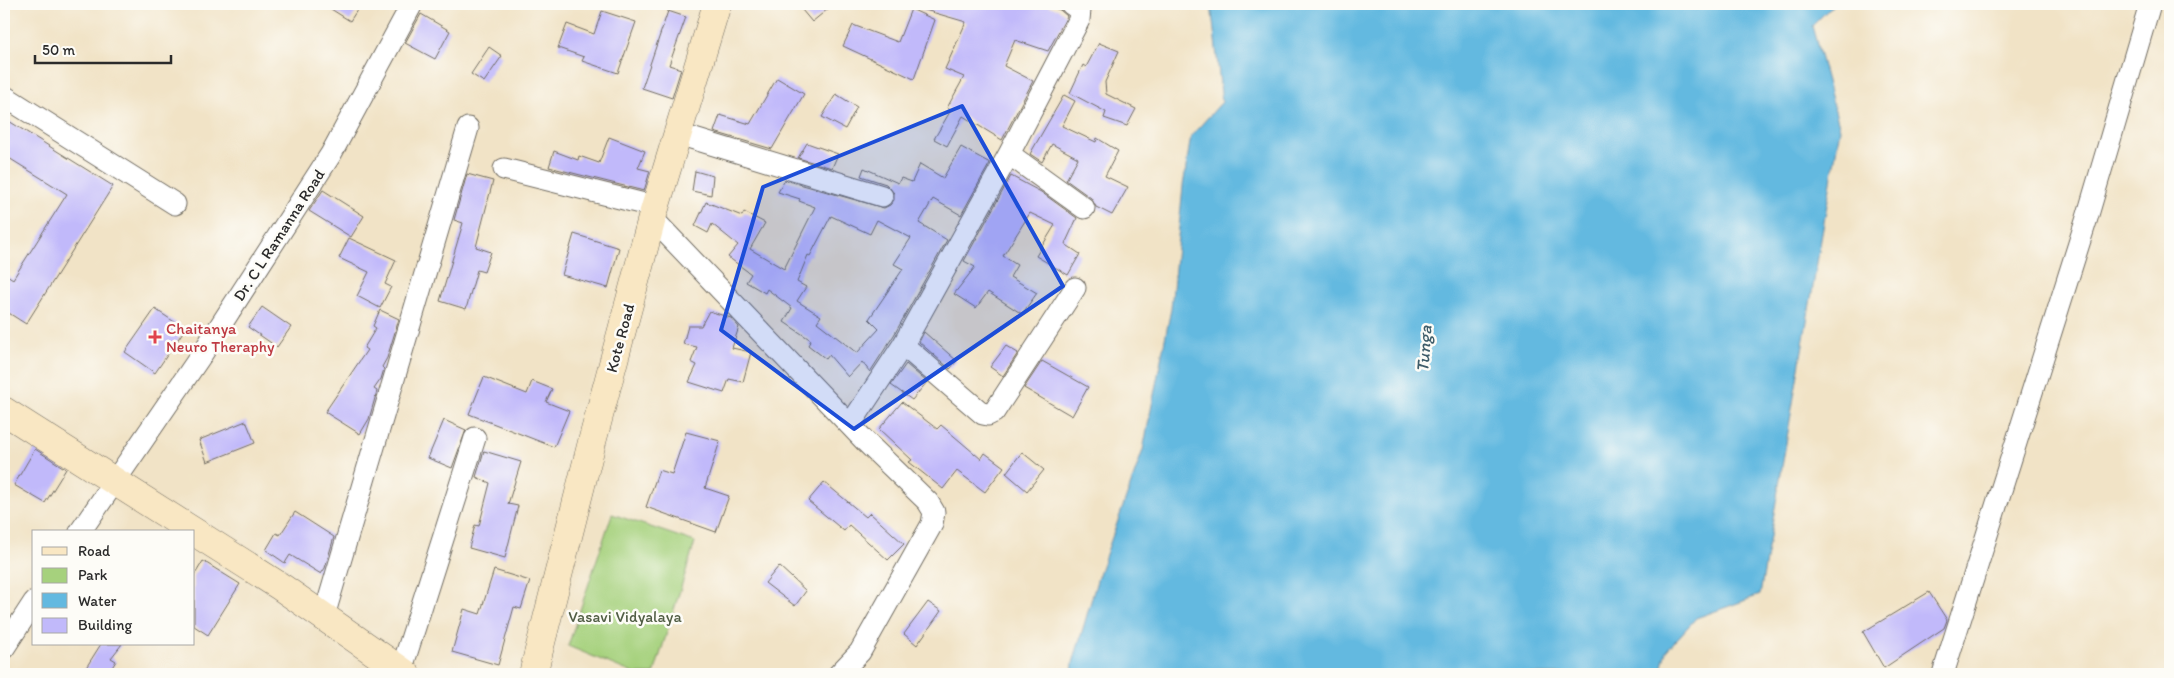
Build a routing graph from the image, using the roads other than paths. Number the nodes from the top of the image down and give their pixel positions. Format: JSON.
{"nodes":[{"id":1,"x":412,"y":4,"type":"edge"},
{"id":2,"x":717,"y":4,"type":"edge"},
{"id":3,"x":1071,"y":4,"type":"edge"},
{"id":4,"x":2150,"y":4,"type":"edge"},
{"id":5,"x":4,"y":96,"type":"edge"},
{"id":6,"x":468,"y":128,"type":"dead end"},
{"id":7,"x":678,"y":134,"type":"junction"},
{"id":8,"x":1009,"y":154,"type":"junction"},
{"id":9,"x":504,"y":169,"type":"dead end"},
{"id":10,"x":882,"y":196,"type":"dead end"},
{"id":11,"x":175,"y":204,"type":"dead end"},
{"id":12,"x":1084,"y":208,"type":"dead end"},
{"id":13,"x":654,"y":213,"type":"junction"},
{"id":14,"x":1075,"y":288,"type":"dead end"},
{"id":15,"x":903,"y":345,"type":"junction"},
{"id":16,"x":4,"y":412,"type":"edge"},
{"id":17,"x":850,"y":425,"type":"junction"},
{"id":18,"x":475,"y":438,"type":"dead end"},
{"id":19,"x":113,"y":481,"type":"junction"},
{"id":20,"x":81,"y":530,"type":"edge"},
{"id":21,"x":190,"y":530,"type":"edge"},
{"id":22,"x":195,"y":533,"type":"edge"},
{"id":23,"x":32,"y":605,"type":"edge"},
{"id":24,"x":324,"y":616,"type":"junction"},
{"id":25,"x":4,"y":648,"type":"edge"},
{"id":26,"x":403,"y":672,"type":"edge"},
{"id":27,"x":533,"y":674,"type":"edge"},
{"id":28,"x":839,"y":674,"type":"edge"},
{"id":29,"x":1943,"y":674,"type":"edge"}],
"edges":[{"from":1,"to":19,"type":"street","name":"Dr. C L Ramanna Road"},
{"from":2,"to":7,"type":"street","name":"Kote Road"},
{"from":3,"to":8,"type":"street"},
{"from":4,"to":29,"type":"street"},
{"from":5,"to":11,"type":"street"},
{"from":6,"to":24,"type":"street"},
{"from":7,"to":10,"type":"street"},
{"from":7,"to":13,"type":"street","name":"Kote Road"},
{"from":8,"to":12,"type":"street"},
{"from":8,"to":15,"type":"street"},
{"from":9,"to":13,"type":"street"},
{"from":13,"to":17,"type":"street"},
{"from":13,"to":27,"type":"street","name":"Kote Road"},
{"from":14,"to":15,"type":"street"},
{"from":15,"to":17,"type":"street"},
{"from":16,"to":19,"type":"street"},
{"from":17,"to":28,"type":"street"},
{"from":18,"to":26,"type":"street"},
{"from":19,"to":20,"type":"street","name":"Dr. C L Ramanna Road"},
{"from":19,"to":21,"type":"street"},
{"from":22,"to":24,"type":"street"},
{"from":23,"to":25,"type":"street"},
{"from":24,"to":26,"type":"street"}]}
